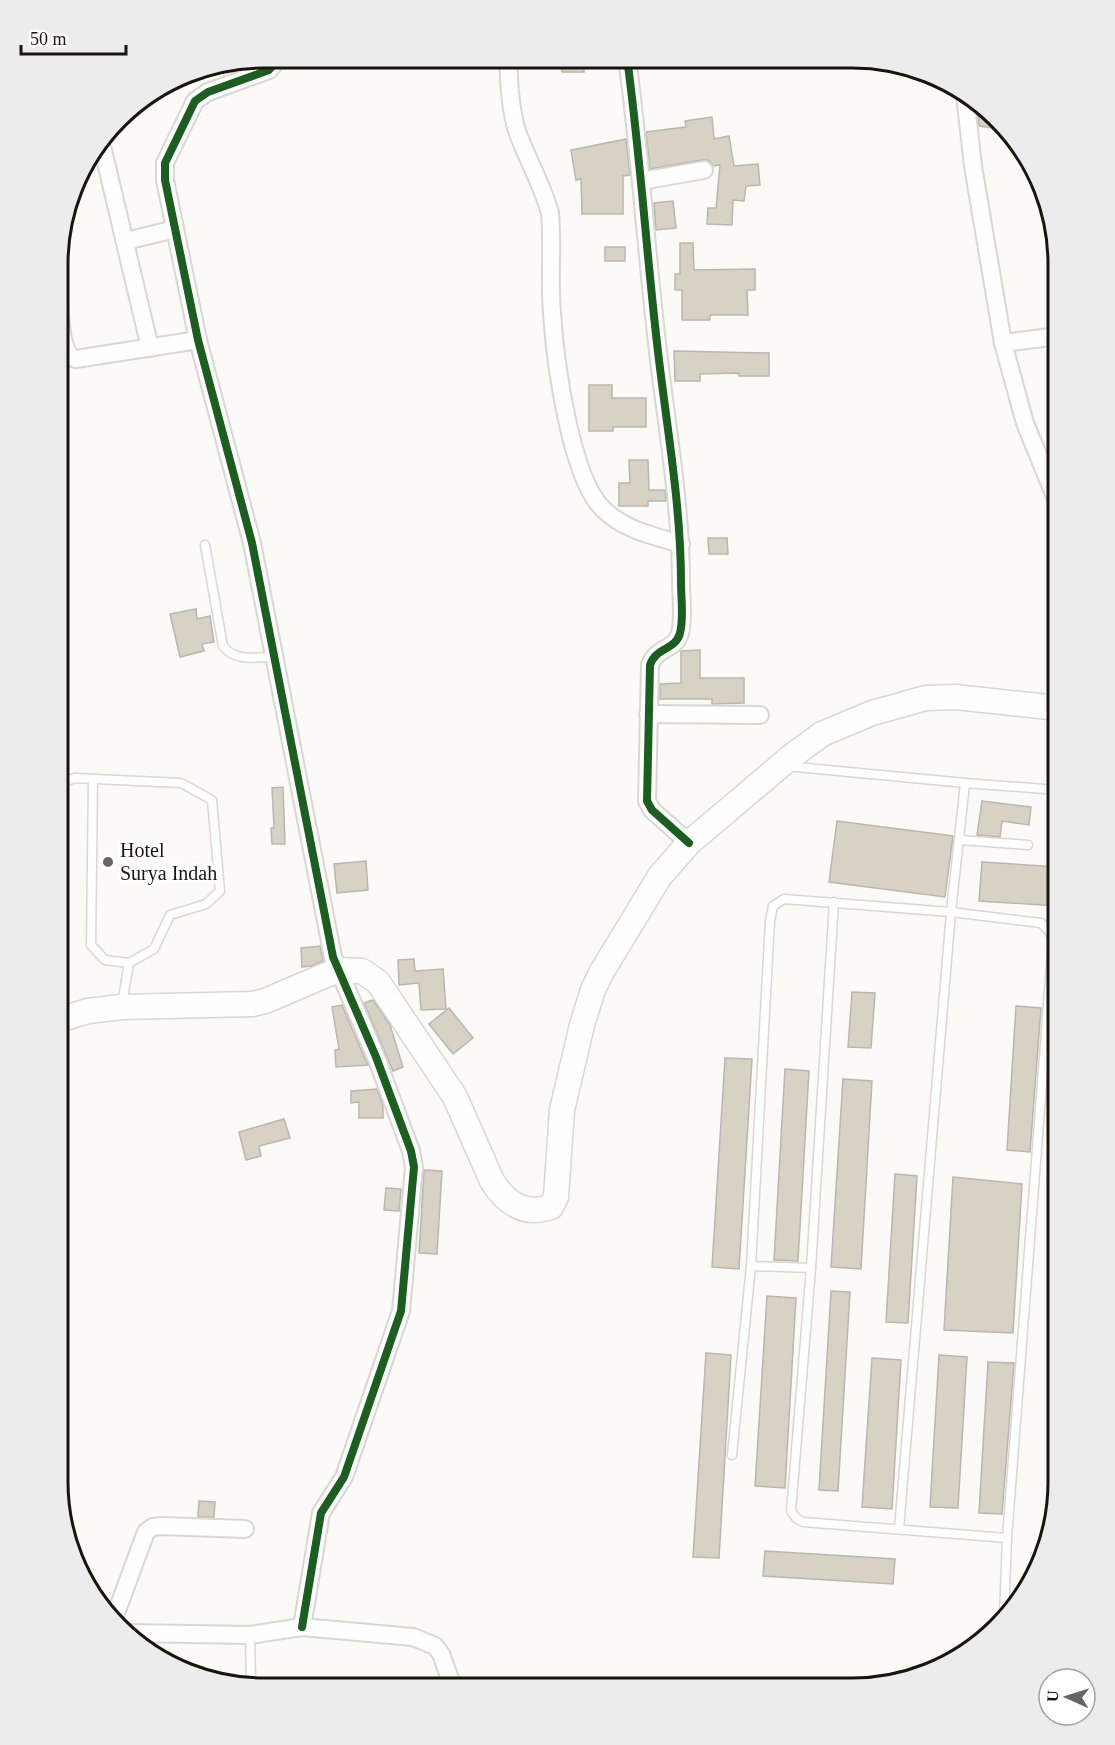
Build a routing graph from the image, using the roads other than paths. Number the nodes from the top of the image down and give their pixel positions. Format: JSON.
{"nodes":[{"id":1,"x":271,"y":68,"type":"edge"},
{"id":2,"x":509,"y":68,"type":"edge"},
{"id":3,"x":628,"y":68,"type":"edge"},
{"id":4,"x":966,"y":105,"type":"edge"},
{"id":5,"x":103,"y":152,"type":"edge"},
{"id":6,"x":704,"y":170,"type":"dead end"},
{"id":7,"x":641,"y":181,"type":"junction"},
{"id":8,"x":175,"y":229,"type":"junction"},
{"id":9,"x":126,"y":241,"type":"junction"},
{"id":10,"x":1048,"y":337,"type":"edge"},
{"id":11,"x":198,"y":340,"type":"junction"},
{"id":12,"x":1003,"y":343,"type":"junction"},
{"id":13,"x":150,"y":348,"type":"junction"},
{"id":14,"x":68,"y":353,"type":"edge"},
{"id":15,"x":1048,"y":474,"type":"edge"},
{"id":16,"x":681,"y":544,"type":"junction"},
{"id":17,"x":204,"y":545,"type":"dead end"},
{"id":18,"x":275,"y":657,"type":"junction"},
{"id":19,"x":1048,"y":707,"type":"edge"},
{"id":20,"x":648,"y":714,"type":"junction"},
{"id":21,"x":760,"y":715,"type":"dead end"},
{"id":22,"x":783,"y":765,"type":"junction"},
{"id":23,"x":93,"y":779,"type":"junction"},
{"id":24,"x":68,"y":780,"type":"edge"},
{"id":25,"x":965,"y":783,"type":"junction"},
{"id":26,"x":1048,"y":789,"type":"edge"},
{"id":27,"x":959,"y":840,"type":"junction"},
{"id":28,"x":689,"y":843,"type":"junction"},
{"id":29,"x":1028,"y":845,"type":"dead end"},
{"id":30,"x":834,"y":902,"type":"junction"},
{"id":31,"x":951,"y":912,"type":"junction"},
{"id":32,"x":1047,"y":929,"type":"edge"},
{"id":33,"x":129,"y":963,"type":"junction"},
{"id":34,"x":338,"y":970,"type":"junction"},
{"id":35,"x":121,"y":1007,"type":"junction"},
{"id":36,"x":1047,"y":1013,"type":"edge"},
{"id":37,"x":68,"y":1017,"type":"edge"},
{"id":38,"x":751,"y":1266,"type":"junction"},
{"id":39,"x":811,"y":1268,"type":"junction"},
{"id":40,"x":732,"y":1455,"type":"dead end"},
{"id":41,"x":245,"y":1528,"type":"dead end"},
{"id":42,"x":899,"y":1529,"type":"junction"},
{"id":43,"x":1007,"y":1538,"type":"junction"},
{"id":44,"x":1004,"y":1603,"type":"edge"},
{"id":45,"x":117,"y":1611,"type":"edge"},
{"id":46,"x":302,"y":1627,"type":"junction"},
{"id":47,"x":140,"y":1633,"type":"edge"},
{"id":48,"x":250,"y":1635,"type":"junction"},
{"id":49,"x":251,"y":1677,"type":"edge"},
{"id":50,"x":450,"y":1678,"type":"edge"}],
"edges":[{"from":1,"to":8,"type":"street"},
{"from":2,"to":16,"type":"street"},
{"from":3,"to":7,"type":"street"},
{"from":4,"to":12,"type":"street"},
{"from":5,"to":9,"type":"street"},
{"from":6,"to":7,"type":"street"},
{"from":7,"to":16,"type":"street"},
{"from":8,"to":9,"type":"street"},
{"from":8,"to":11,"type":"street"},
{"from":9,"to":13,"type":"street"},
{"from":10,"to":12,"type":"street"},
{"from":11,"to":13,"type":"street"},
{"from":11,"to":18,"type":"street"},
{"from":12,"to":15,"type":"street"},
{"from":13,"to":14,"type":"street"},
{"from":16,"to":20,"type":"street"},
{"from":17,"to":18,"type":"lane"},
{"from":18,"to":34,"type":"street"},
{"from":19,"to":22,"type":"main road"},
{"from":20,"to":21,"type":"street"},
{"from":20,"to":28,"type":"street"},
{"from":22,"to":25,"type":"lane"},
{"from":22,"to":28,"type":"main road"},
{"from":23,"to":24,"type":"lane"},
{"from":23,"to":33,"type":"lane"},
{"from":23,"to":33,"type":"lane"},
{"from":25,"to":26,"type":"lane"},
{"from":25,"to":27,"type":"lane"},
{"from":27,"to":29,"type":"lane"},
{"from":27,"to":31,"type":"lane"},
{"from":28,"to":34,"type":"main road"},
{"from":30,"to":31,"type":"lane"},
{"from":30,"to":38,"type":"lane"},
{"from":30,"to":39,"type":"lane"},
{"from":31,"to":32,"type":"lane"},
{"from":31,"to":42,"type":"lane"},
{"from":33,"to":35,"type":"lane"},
{"from":34,"to":35,"type":"main road"},
{"from":34,"to":46,"type":"street"},
{"from":35,"to":37,"type":"main road"},
{"from":36,"to":43,"type":"lane"},
{"from":38,"to":39,"type":"lane"},
{"from":38,"to":40,"type":"lane"},
{"from":39,"to":42,"type":"lane"},
{"from":41,"to":45,"type":"street"},
{"from":42,"to":43,"type":"lane"},
{"from":43,"to":44,"type":"lane"},
{"from":46,"to":48,"type":"street"},
{"from":46,"to":50,"type":"street"},
{"from":47,"to":48,"type":"street"},
{"from":48,"to":49,"type":"lane"}]}
